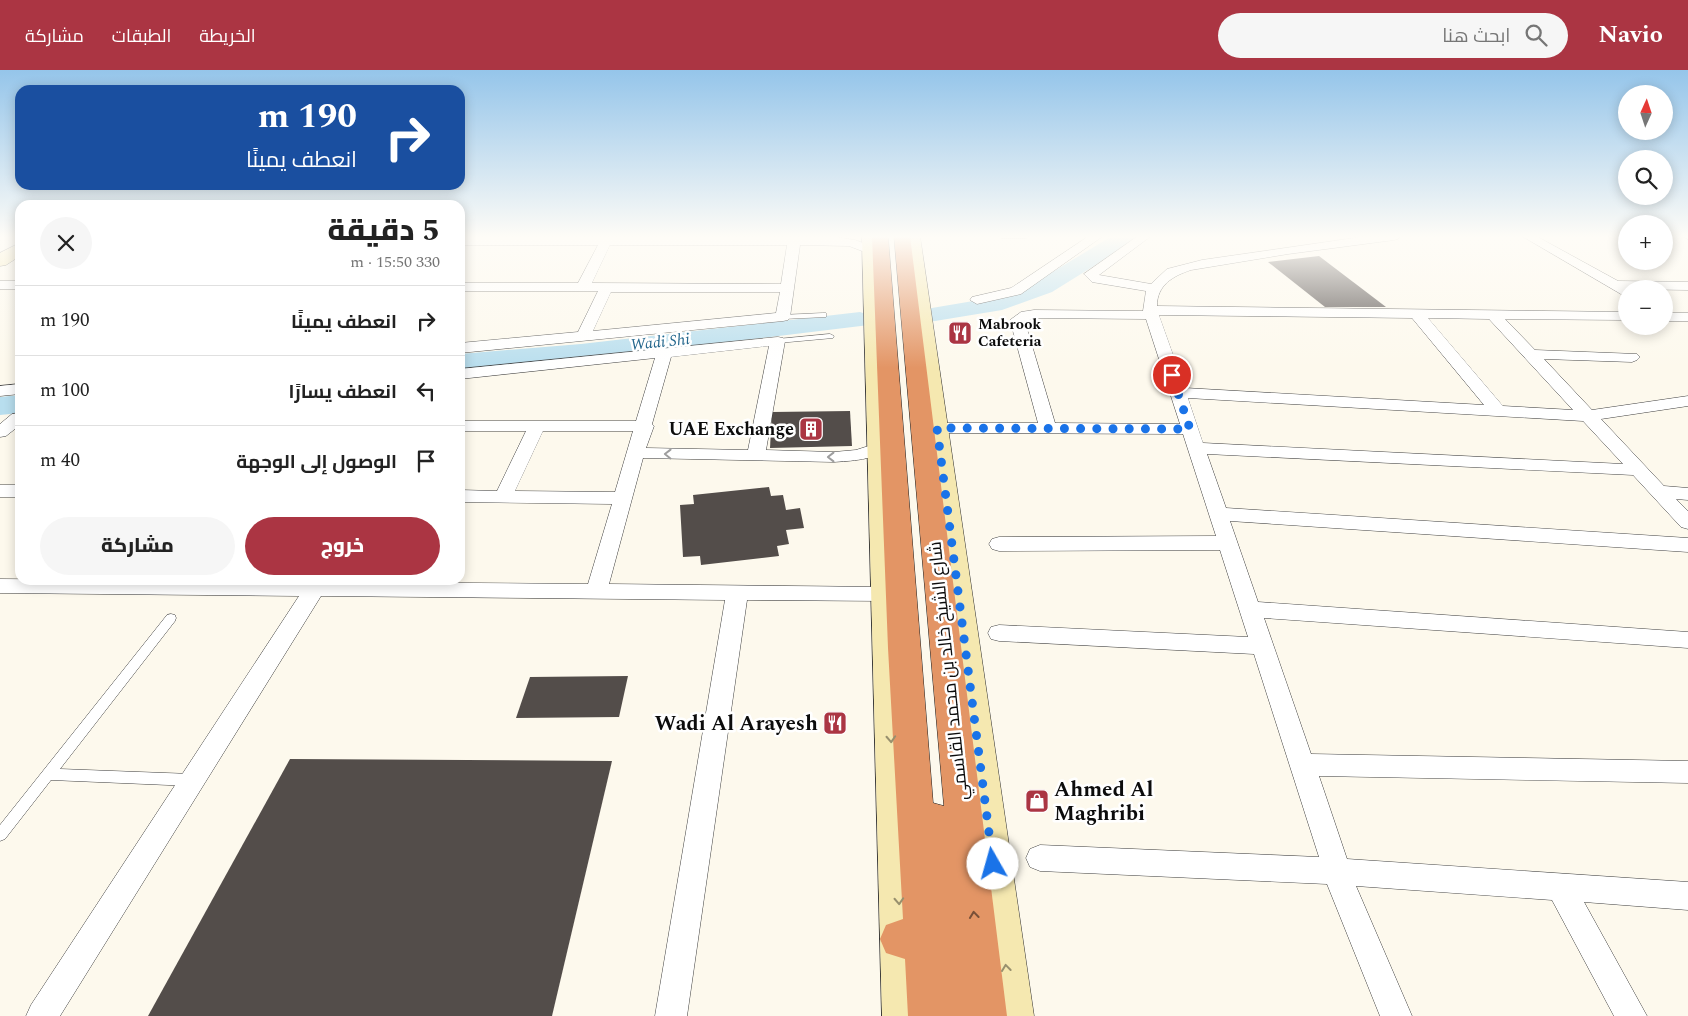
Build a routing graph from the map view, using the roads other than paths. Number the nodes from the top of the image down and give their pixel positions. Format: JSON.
{"nodes":[{"id":1,"x":586,"y":280,"type":"edge"},
{"id":2,"x":789,"y":280,"type":"edge"},
{"id":3,"x":878,"y":280,"type":"edge"},
{"id":4,"x":909,"y":280,"type":"edge"},
{"id":5,"x":914,"y":280,"type":"edge"},
{"id":6,"x":1033,"y":280,"type":"edge"},
{"id":7,"x":1100,"y":280,"type":"edge"},
{"id":8,"x":1164,"y":280,"type":"edge"},
{"id":9,"x":0,"y":285,"type":"edge"},
{"id":10,"x":15,"y":285,"type":"edge"},
{"id":11,"x":1673,"y":286,"type":"edge"},
{"id":12,"x":1688,"y":286,"type":"edge"},
{"id":13,"x":465,"y":287,"type":"edge"},
{"id":14,"x":583,"y":287,"type":"junction"},
{"id":15,"x":606,"y":288,"type":"junction"},
{"id":16,"x":788,"y":288,"type":"junction"},
{"id":17,"x":880,"y":291,"type":"junction"},
{"id":18,"x":977,"y":300,"type":"dead end"},
{"id":19,"x":1152,"y":304,"type":"junction"},
{"id":20,"x":1416,"y":313,"type":"junction"},
{"id":21,"x":1494,"y":314,"type":"junction"},
{"id":22,"x":823,"y":315,"type":"dead end"},
{"id":23,"x":1618,"y":316,"type":"edge"},
{"id":24,"x":783,"y":317,"type":"junction"},
{"id":25,"x":899,"y":333,"type":"junction"},
{"id":26,"x":584,"y":335,"type":"junction"},
{"id":27,"x":830,"y":336,"type":"dead end"},
{"id":28,"x":778,"y":342,"type":"junction"},
{"id":29,"x":465,"y":347,"type":"edge"},
{"id":30,"x":664,"y":353,"type":"junction"},
{"id":31,"x":1531,"y":354,"type":"junction"},
{"id":32,"x":1632,"y":357,"type":"dead end"},
{"id":33,"x":465,"y":373,"type":"edge"},
{"id":34,"x":15,"y":390,"type":"edge"},
{"id":35,"x":0,"y":391,"type":"edge"},
{"id":36,"x":1178,"y":393,"type":"junction"},
{"id":37,"x":1688,"y":401,"type":"edge"},
{"id":38,"x":1498,"y":411,"type":"junction"},
{"id":39,"x":1588,"y":416,"type":"junction"},
{"id":40,"x":15,"y":418,"type":"edge"},
{"id":41,"x":0,"y":420,"type":"edge"},
{"id":42,"x":15,"y":421,"type":"edge"},
{"id":43,"x":465,"y":426,"type":"edge"},
{"id":44,"x":537,"y":426,"type":"junction"},
{"id":45,"x":645,"y":426,"type":"junction"},
{"id":46,"x":937,"y":428,"type":"junction"},
{"id":47,"x":1048,"y":429,"type":"junction"},
{"id":48,"x":0,"y":432,"type":"edge"},
{"id":49,"x":1193,"y":438,"type":"junction"},
{"id":50,"x":878,"y":448,"type":"junction"},
{"id":51,"x":637,"y":453,"type":"junction"},
{"id":52,"x":756,"y":455,"type":"junction"},
{"id":53,"x":1639,"y":470,"type":"junction"},
{"id":54,"x":0,"y":491,"type":"edge"},
{"id":55,"x":15,"y":491,"type":"edge"},
{"id":56,"x":1658,"y":491,"type":"junction"},
{"id":57,"x":1688,"y":494,"type":"edge"},
{"id":58,"x":465,"y":496,"type":"edge"},
{"id":59,"x":503,"y":496,"type":"junction"},
{"id":60,"x":624,"y":498,"type":"junction"},
{"id":61,"x":1218,"y":514,"type":"junction"},
{"id":62,"x":1688,"y":523,"type":"edge"},
{"id":63,"x":1228,"y":543,"type":"junction"},
{"id":64,"x":999,"y":544,"type":"dead end"},
{"id":65,"x":1688,"y":545,"type":"edge"},
{"id":66,"x":17,"y":585,"type":"edge"},
{"id":67,"x":139,"y":585,"type":"edge"},
{"id":68,"x":0,"y":586,"type":"edge"},
{"id":69,"x":315,"y":589,"type":"junction"},
{"id":70,"x":596,"y":592,"type":"junction"},
{"id":71,"x":736,"y":593,"type":"junction"},
{"id":72,"x":884,"y":594,"type":"junction"},
{"id":73,"x":1250,"y":609,"type":"junction"},
{"id":74,"x":171,"y":618,"type":"dead end"},
{"id":75,"x":999,"y":634,"type":"dead end"},
{"id":76,"x":898,"y":635,"type":"junction"},
{"id":77,"x":1688,"y":640,"type":"edge"},
{"id":78,"x":1262,"y":646,"type":"junction"},
{"id":79,"x":958,"y":674,"type":"junction"},
{"id":80,"x":1302,"y":765,"type":"junction"},
{"id":81,"x":1688,"y":772,"type":"edge"},
{"id":82,"x":48,"y":774,"type":"junction"},
{"id":83,"x":193,"y":780,"type":"junction"},
{"id":84,"x":3,"y":828,"type":"edge"},
{"id":85,"x":1040,"y":858,"type":"dead end"},
{"id":86,"x":1337,"y":871,"type":"junction"},
{"id":87,"x":1561,"y":888,"type":"junction"},
{"id":88,"x":1688,"y":896,"type":"edge"},
{"id":89,"x":913,"y":939,"type":"junction"},
{"id":90,"x":42,"y":1016,"type":"edge"},
{"id":91,"x":672,"y":1016,"type":"edge"},
{"id":92,"x":904,"y":1016,"type":"edge"},
{"id":93,"x":930,"y":1016,"type":"edge"},
{"id":94,"x":952,"y":1016,"type":"edge"},
{"id":95,"x":985,"y":1016,"type":"edge"},
{"id":96,"x":1012,"y":1016,"type":"edge"},
{"id":97,"x":1396,"y":1016,"type":"edge"},
{"id":98,"x":1631,"y":1016,"type":"edge"}],
"edges":[{"from":1,"to":14,"type":"street"},
{"from":2,"to":16,"type":"street"},
{"from":3,"to":17,"type":"street"},
{"from":4,"to":25,"type":"highway","name":"شارع الشيخ خالد بن محمد القاسمي"},
{"from":5,"to":46,"type":"street"},
{"from":6,"to":18,"type":"street"},
{"from":7,"to":19,"type":"street"},
{"from":8,"to":19,"type":"street"},
{"from":9,"to":10,"type":"street"},
{"from":11,"to":12,"type":"street"},
{"from":13,"to":14,"type":"street"},
{"from":14,"to":15,"type":"street"},
{"from":15,"to":16,"type":"street"},
{"from":15,"to":26,"type":"street"},
{"from":16,"to":24,"type":"street"},
{"from":17,"to":25,"type":"highway","name":"شارع الشيخ خالد بن محمد القاسمي"},
{"from":17,"to":50,"type":"street"},
{"from":19,"to":20,"type":"street"},
{"from":19,"to":36,"type":"street"},
{"from":19,"to":47,"type":"street"},
{"from":20,"to":21,"type":"street"},
{"from":20,"to":38,"type":"street"},
{"from":21,"to":23,"type":"street"},
{"from":21,"to":31,"type":"street"},
{"from":22,"to":24,"type":"lane"},
{"from":24,"to":26,"type":"street"},
{"from":25,"to":76,"type":"highway","name":"شارع الشيخ خالد بن محمد القاسمي"},
{"from":25,"to":79,"type":"highway","name":"شارع الشيخ خالد بن محمد القاسمي"},
{"from":26,"to":29,"type":"street"},
{"from":27,"to":28,"type":"lane"},
{"from":28,"to":30,"type":"street"},
{"from":28,"to":52,"type":"street"},
{"from":30,"to":33,"type":"street"},
{"from":30,"to":45,"type":"street"},
{"from":31,"to":32,"type":"street"},
{"from":31,"to":39,"type":"street"},
{"from":34,"to":35,"type":"street"},
{"from":36,"to":38,"type":"street"},
{"from":36,"to":49,"type":"street"},
{"from":37,"to":39,"type":"street"},
{"from":38,"to":39,"type":"street"},
{"from":39,"to":53,"type":"street"},
{"from":40,"to":41,"type":"street"},
{"from":42,"to":48,"type":"street"},
{"from":43,"to":44,"type":"street"},
{"from":44,"to":45,"type":"street"},
{"from":44,"to":59,"type":"street"},
{"from":45,"to":51,"type":"street"},
{"from":46,"to":47,"type":"street"},
{"from":46,"to":79,"type":"street"},
{"from":47,"to":49,"type":"street"},
{"from":49,"to":53,"type":"street"},
{"from":49,"to":61,"type":"street"},
{"from":50,"to":52,"type":"street","one_way":true},
{"from":50,"to":72,"type":"street"},
{"from":52,"to":51,"type":"street","one_way":true},
{"from":51,"to":60,"type":"street"},
{"from":53,"to":56,"type":"street"},
{"from":54,"to":55,"type":"street"},
{"from":56,"to":57,"type":"street"},
{"from":56,"to":62,"type":"street"},
{"from":58,"to":59,"type":"street"},
{"from":59,"to":60,"type":"street"},
{"from":60,"to":70,"type":"street"},
{"from":61,"to":63,"type":"street"},
{"from":61,"to":65,"type":"street"},
{"from":63,"to":64,"type":"street"},
{"from":63,"to":73,"type":"street"},
{"from":66,"to":68,"type":"street"},
{"from":67,"to":69,"type":"street"},
{"from":69,"to":70,"type":"street"},
{"from":69,"to":83,"type":"street"},
{"from":70,"to":71,"type":"street"},
{"from":71,"to":72,"type":"street"},
{"from":71,"to":91,"type":"street"},
{"from":72,"to":76,"type":"street"},
{"from":73,"to":77,"type":"street"},
{"from":73,"to":78,"type":"street"},
{"from":74,"to":82,"type":"lane"},
{"from":75,"to":78,"type":"street"},
{"from":76,"to":89,"type":"highway","name":"شارع الشيخ خالد بن محمد القاسمي","one_way":true},
{"from":76,"to":94,"type":"highway"},
{"from":78,"to":80,"type":"street"},
{"from":95,"to":79,"type":"highway","name":"شارع الشيخ خالد بن محمد القاسمي","one_way":true},
{"from":96,"to":79,"type":"street","one_way":true},
{"from":80,"to":81,"type":"street"},
{"from":80,"to":86,"type":"street"},
{"from":82,"to":83,"type":"lane"},
{"from":82,"to":84,"type":"lane"},
{"from":83,"to":90,"type":"street"},
{"from":85,"to":86,"type":"street"},
{"from":86,"to":87,"type":"street"},
{"from":86,"to":97,"type":"street"},
{"from":87,"to":88,"type":"street"},
{"from":87,"to":98,"type":"street"},
{"from":89,"to":92,"type":"street"},
{"from":89,"to":93,"type":"highway","name":"شارع الشيخ خالد بن محمد القاسمي"}]}
